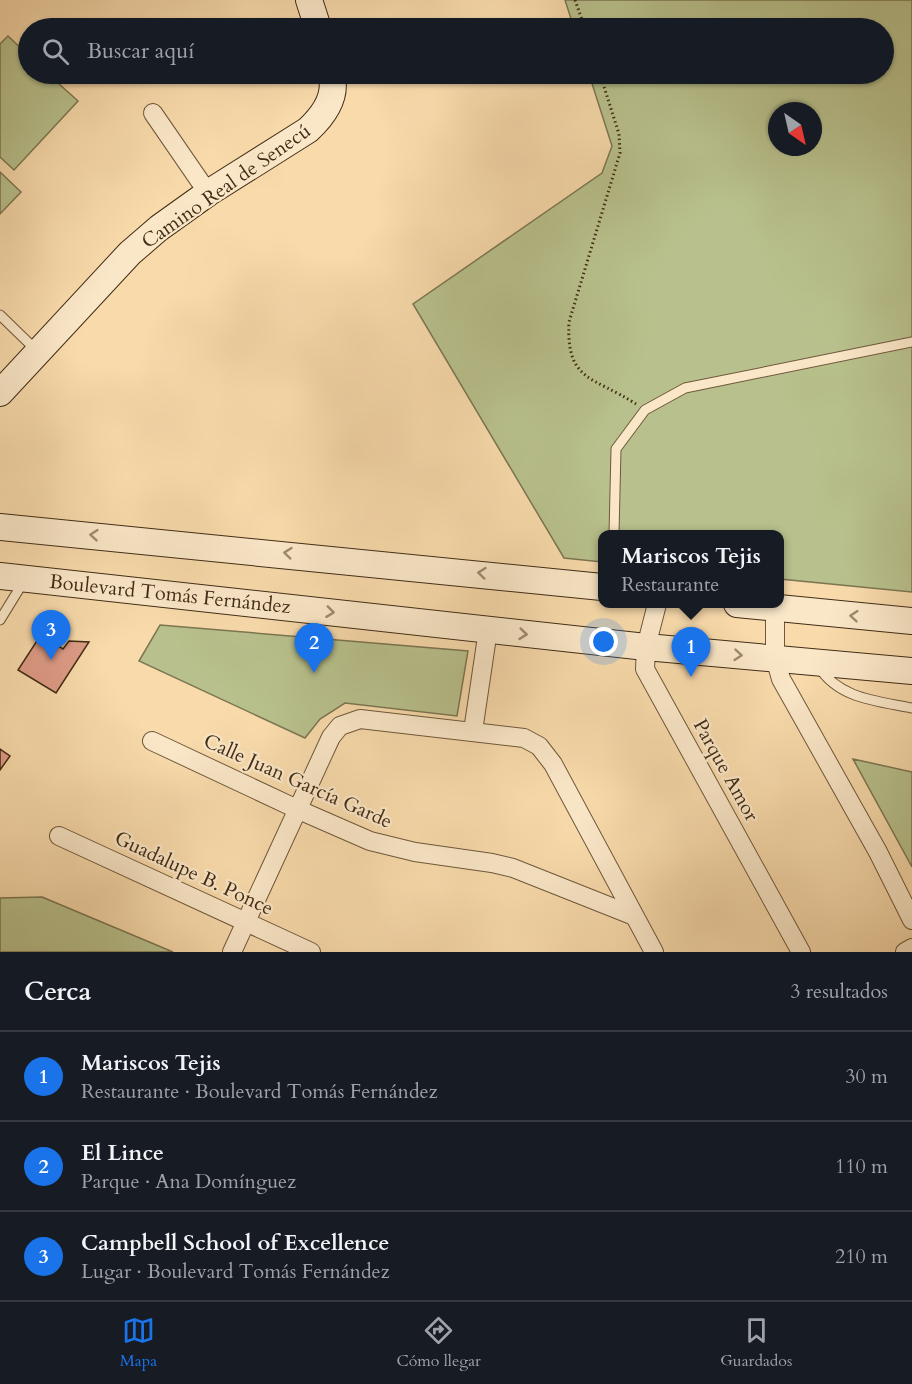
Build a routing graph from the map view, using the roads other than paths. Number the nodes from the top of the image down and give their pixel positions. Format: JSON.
{"nodes":[{"id":1,"x":309,"y":0,"type":"edge"},
{"id":2,"x":315,"y":18,"type":"edge"},
{"id":3,"x":334,"y":84,"type":"edge"},
{"id":4,"x":153,"y":113,"type":"dead end"},
{"id":5,"x":208,"y":193,"type":"junction"},
{"id":6,"x":0,"y":315,"type":"edge"},
{"id":7,"x":912,"y":342,"type":"edge"},
{"id":8,"x":38,"y":352,"type":"junction"},
{"id":9,"x":0,"y":393,"type":"edge"},
{"id":10,"x":0,"y":527,"type":"edge"},
{"id":11,"x":614,"y":530,"type":"edge"},
{"id":12,"x":0,"y":576,"type":"edge"},
{"id":13,"x":25,"y":579,"type":"junction"},
{"id":14,"x":598,"y":586,"type":"edge"},
{"id":15,"x":656,"y":608,"type":"edge"},
{"id":16,"x":769,"y":608,"type":"edge"},
{"id":17,"x":775,"y":609,"type":"junction"},
{"id":18,"x":0,"y":620,"type":"edge"},
{"id":19,"x":912,"y":621,"type":"edge"},
{"id":20,"x":488,"y":630,"type":"junction"},
{"id":21,"x":646,"y":647,"type":"junction"},
{"id":22,"x":775,"y":658,"type":"junction"},
{"id":23,"x":815,"y":663,"type":"junction"},
{"id":24,"x":912,"y":671,"type":"edge"},
{"id":25,"x":912,"y":708,"type":"edge"},
{"id":26,"x":473,"y":731,"type":"junction"},
{"id":27,"x":152,"y":741,"type":"dead end"},
{"id":28,"x":298,"y":810,"type":"junction"},
{"id":29,"x":59,"y":836,"type":"dead end"},
{"id":30,"x":634,"y":916,"type":"junction"},
{"id":31,"x":912,"y":920,"type":"edge"},
{"id":32,"x":246,"y":921,"type":"junction"},
{"id":33,"x":912,"y":948,"type":"edge"},
{"id":34,"x":232,"y":952,"type":"edge"},
{"id":35,"x":311,"y":952,"type":"edge"},
{"id":36,"x":654,"y":952,"type":"edge"},
{"id":37,"x":801,"y":952,"type":"edge"},
{"id":38,"x":905,"y":952,"type":"edge"}],
"edges":[{"from":1,"to":2,"type":"main road"},
{"from":3,"to":5,"type":"main road","name":"Camino Real de Senecú"},
{"from":4,"to":5,"type":"street"},
{"from":5,"to":8,"type":"main road","name":"Camino Real de Senecú"},
{"from":6,"to":8,"type":"lane"},
{"from":7,"to":11,"type":"lane"},
{"from":8,"to":9,"type":"main road","name":"Camino Real de Senecú"},
{"from":14,"to":10,"type":"main road","one_way":true},
{"from":12,"to":13,"type":"main road","name":"Boulevard Tomás Fernández"},
{"from":13,"to":18,"type":"lane"},
{"from":13,"to":20,"type":"main road","name":"Boulevard Tomás Fernández","one_way":true},
{"from":15,"to":21,"type":"street","name":"Parque Amor"},
{"from":16,"to":17,"type":"main road"},
{"from":19,"to":17,"type":"main road","one_way":true},
{"from":17,"to":22,"type":"street"},
{"from":20,"to":21,"type":"main road","name":"Boulevard Tomás Fernández","one_way":true},
{"from":20,"to":26,"type":"street"},
{"from":21,"to":22,"type":"main road","name":"Boulevard Tomás Fernández","one_way":true},
{"from":21,"to":37,"type":"street","name":"Parque Amor"},
{"from":22,"to":23,"type":"main road","name":"Boulevard Tomás Fernández"},
{"from":22,"to":31,"type":"street"},
{"from":23,"to":24,"type":"main road","name":"Boulevard Tomás Fernández"},
{"from":23,"to":25,"type":"lane"},
{"from":26,"to":28,"type":"street"},
{"from":26,"to":30,"type":"street"},
{"from":27,"to":28,"type":"street","name":"Calle Juan García Garde"},
{"from":28,"to":30,"type":"street","name":"Calle Juan García Garde"},
{"from":28,"to":32,"type":"street"},
{"from":29,"to":32,"type":"street","name":"Guadalupe B. Ponce"},
{"from":30,"to":36,"type":"street"},
{"from":32,"to":34,"type":"street"},
{"from":32,"to":35,"type":"street","name":"Guadalupe B. Ponce"},
{"from":33,"to":38,"type":"street"}]}
